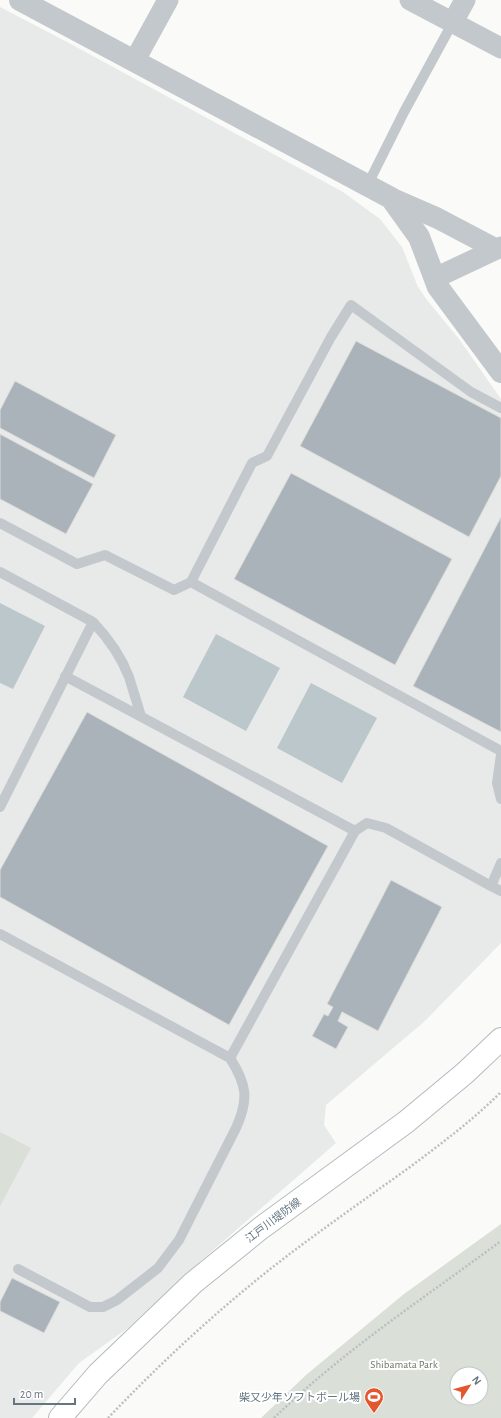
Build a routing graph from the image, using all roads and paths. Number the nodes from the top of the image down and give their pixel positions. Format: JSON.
{"nodes":[{"id":1,"x":20,"y":0,"type":"edge"},
{"id":2,"x":168,"y":0,"type":"edge"},
{"id":3,"x":410,"y":0,"type":"edge"},
{"id":4,"x":464,"y":0,"type":"edge"},
{"id":5,"x":453,"y":22,"type":"junction"},
{"id":6,"x":501,"y":48,"type":"edge"},
{"id":7,"x":135,"y":60,"type":"junction"},
{"id":8,"x":368,"y":184,"type":"junction"},
{"id":9,"x":392,"y":198,"type":"junction"},
{"id":10,"x":499,"y":248,"type":"edge"},
{"id":11,"x":435,"y":278,"type":"junction"},
{"id":12,"x":501,"y":372,"type":"edge"},
{"id":13,"x":501,"y":408,"type":"edge"},
{"id":14,"x":0,"y":523,"type":"edge"},
{"id":15,"x":0,"y":572,"type":"edge"},
{"id":16,"x":191,"y":582,"type":"junction"},
{"id":17,"x":93,"y":622,"type":"junction"},
{"id":18,"x":66,"y":676,"type":"junction"},
{"id":19,"x":141,"y":716,"type":"junction"},
{"id":20,"x":501,"y":751,"type":"edge"},
{"id":21,"x":501,"y":755,"type":"edge"},
{"id":22,"x":501,"y":799,"type":"edge"},
{"id":23,"x":0,"y":807,"type":"edge"},
{"id":24,"x":355,"y":830,"type":"junction"},
{"id":25,"x":501,"y":864,"type":"edge"},
{"id":26,"x":491,"y":886,"type":"junction"},
{"id":27,"x":501,"y":891,"type":"edge"},
{"id":28,"x":0,"y":934,"type":"edge"},
{"id":29,"x":501,"y":1039,"type":"edge"},
{"id":30,"x":230,"y":1058,"type":"junction"},
{"id":31,"x":501,"y":1092,"type":"edge"},
{"id":32,"x":501,"y":1241,"type":"edge"},
{"id":33,"x":18,"y":1269,"type":"dead end"},
{"id":34,"x":60,"y":1418,"type":"edge"},
{"id":35,"x":108,"y":1418,"type":"edge"},
{"id":36,"x":274,"y":1418,"type":"edge"}],
"edges":[{"from":1,"to":7,"type":"street"},
{"from":2,"to":7,"type":"street"},
{"from":3,"to":5,"type":"street"},
{"from":4,"to":5,"type":"street"},
{"from":5,"to":6,"type":"street"},
{"from":5,"to":8,"type":"lane"},
{"from":7,"to":8,"type":"street"},
{"from":8,"to":9,"type":"street"},
{"from":9,"to":10,"type":"street"},
{"from":9,"to":11,"type":"street"},
{"from":10,"to":11,"type":"street"},
{"from":11,"to":12,"type":"street"},
{"from":13,"to":16,"type":"lane"},
{"from":14,"to":16,"type":"lane"},
{"from":15,"to":17,"type":"lane"},
{"from":16,"to":20,"type":"lane"},
{"from":17,"to":18,"type":"lane"},
{"from":17,"to":19,"type":"lane"},
{"from":18,"to":19,"type":"lane"},
{"from":18,"to":23,"type":"lane"},
{"from":19,"to":24,"type":"lane"},
{"from":21,"to":22,"type":"lane"},
{"from":24,"to":26,"type":"lane"},
{"from":24,"to":30,"type":"lane"},
{"from":25,"to":26,"type":"lane"},
{"from":26,"to":27,"type":"lane"},
{"from":28,"to":30,"type":"lane"},
{"from":29,"to":34,"type":"main road","name":"江戸川堤防線"},
{"from":30,"to":33,"type":"lane"},
{"from":31,"to":35,"type":"path"},
{"from":32,"to":36,"type":"path"}]}
